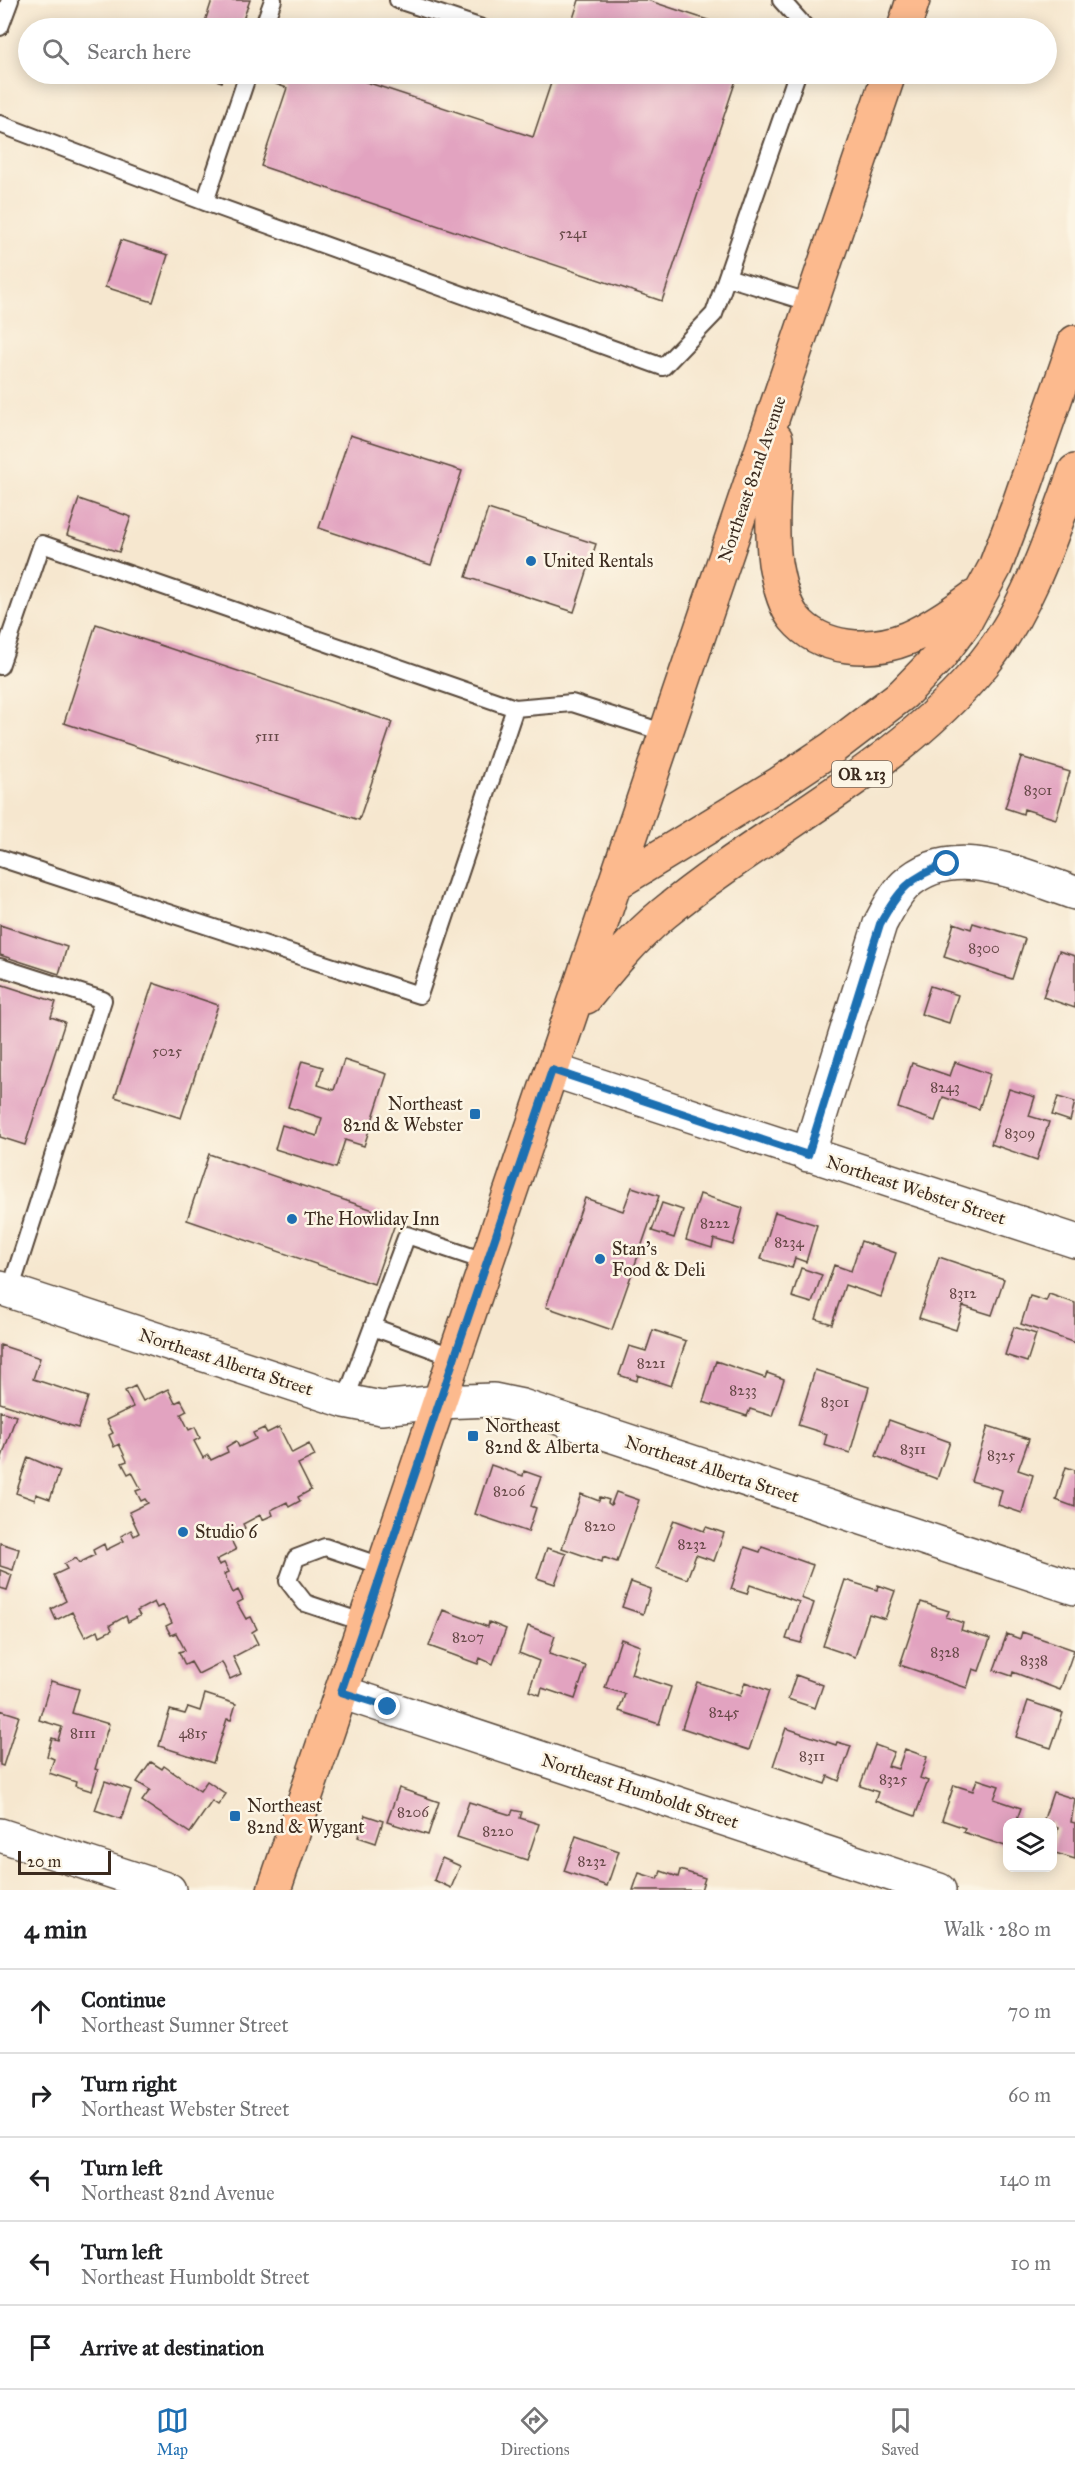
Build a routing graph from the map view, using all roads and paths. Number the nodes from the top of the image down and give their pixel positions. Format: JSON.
{"nodes":[{"id":1,"x":10,"y":0,"type":"edge"},
{"id":2,"x":273,"y":0,"type":"edge"},
{"id":3,"x":398,"y":0,"type":"edge"},
{"id":4,"x":781,"y":0,"type":"edge"},
{"id":5,"x":914,"y":0,"type":"edge"},
{"id":6,"x":267,"y":18,"type":"edge"},
{"id":7,"x":452,"y":18,"type":"edge"},
{"id":8,"x":797,"y":18,"type":"edge"},
{"id":9,"x":908,"y":18,"type":"edge"},
{"id":10,"x":0,"y":27,"type":"edge"},
{"id":11,"x":245,"y":84,"type":"edge"},
{"id":12,"x":794,"y":84,"type":"edge"},
{"id":13,"x":886,"y":84,"type":"edge"},
{"id":14,"x":0,"y":124,"type":"edge"},
{"id":15,"x":205,"y":202,"type":"junction"},
{"id":16,"x":727,"y":277,"type":"junction"},
{"id":17,"x":811,"y":303,"type":"junction"},
{"id":18,"x":1075,"y":342,"type":"edge"},
{"id":19,"x":777,"y":405,"type":"junction"},
{"id":20,"x":1075,"y":471,"type":"edge"},
{"id":21,"x":983,"y":591,"type":"junction"},
{"id":22,"x":0,"y":666,"type":"edge"},
{"id":23,"x":515,"y":708,"type":"junction"},
{"id":24,"x":666,"y":733,"type":"junction"},
{"id":25,"x":0,"y":858,"type":"edge"},
{"id":26,"x":615,"y":884,"type":"junction"},
{"id":27,"x":1075,"y":893,"type":"edge"},
{"id":28,"x":0,"y":967,"type":"edge"},
{"id":29,"x":571,"y":1015,"type":"junction"},
{"id":30,"x":552,"y":1070,"type":"junction"},
{"id":31,"x":808,"y":1155,"type":"junction"},
{"id":32,"x":1075,"y":1240,"type":"edge"},
{"id":33,"x":487,"y":1262,"type":"junction"},
{"id":34,"x":5,"y":1289,"type":"edge"},
{"id":35,"x":373,"y":1327,"type":"junction"},
{"id":36,"x":454,"y":1357,"type":"junction"},
{"id":37,"x":345,"y":1401,"type":"junction"},
{"id":38,"x":440,"y":1402,"type":"junction"},
{"id":39,"x":384,"y":1567,"type":"junction"},
{"id":40,"x":1075,"y":1588,"type":"edge"},
{"id":41,"x":365,"y":1623,"type":"junction"},
{"id":42,"x":341,"y":1692,"type":"junction"},
{"id":43,"x":0,"y":1835,"type":"edge"},
{"id":44,"x":169,"y":1890,"type":"edge"},
{"id":45,"x":274,"y":1890,"type":"edge"},
{"id":46,"x":939,"y":1890,"type":"edge"}],
"edges":[{"from":1,"to":10,"type":"lane"},
{"from":2,"to":6,"type":"lane"},
{"from":3,"to":7,"type":"lane"},
{"from":4,"to":8,"type":"lane"},
{"from":5,"to":9,"type":"main road"},
{"from":11,"to":15,"type":"lane"},
{"from":12,"to":16,"type":"lane"},
{"from":13,"to":17,"type":"main road","name":"Northeast 82nd Avenue"},
{"from":14,"to":15,"type":"lane"},
{"from":15,"to":16,"type":"lane"},
{"from":16,"to":17,"type":"lane"},
{"from":17,"to":19,"type":"main road","name":"Northeast 82nd Avenue"},
{"from":18,"to":21,"type":"main road","number":"OR 213"},
{"from":19,"to":21,"type":"main road"},
{"from":19,"to":24,"type":"main road","name":"Northeast 82nd Avenue"},
{"from":20,"to":29,"type":"main road","name":"Northeast 82nd Avenue","number":"OR 213"},
{"from":21,"to":26,"type":"main road","number":"OR 213"},
{"from":22,"to":23,"type":"lane"},
{"from":23,"to":24,"type":"lane"},
{"from":23,"to":25,"type":"lane"},
{"from":24,"to":26,"type":"main road","name":"Northeast 82nd Avenue"},
{"from":26,"to":29,"type":"main road","name":"Northeast 82nd Avenue","number":"OR 213"},
{"from":27,"to":31,"type":"street"},
{"from":28,"to":34,"type":"lane"},
{"from":29,"to":30,"type":"main road","name":"Northeast 82nd Avenue","number":"OR 213"},
{"from":30,"to":31,"type":"street","name":"Northeast Webster Street"},
{"from":30,"to":33,"type":"main road","name":"Northeast 82nd Avenue","number":"OR 213"},
{"from":31,"to":32,"type":"street","name":"Northeast Webster Street"},
{"from":33,"to":35,"type":"lane"},
{"from":33,"to":36,"type":"main road","name":"Northeast 82nd Avenue","number":"OR 213"},
{"from":34,"to":37,"type":"street","name":"Northeast Alberta Street"},
{"from":35,"to":36,"type":"lane"},
{"from":35,"to":37,"type":"lane"},
{"from":36,"to":38,"type":"main road","name":"Northeast 82nd Avenue","number":"OR 213"},
{"from":37,"to":38,"type":"street","name":"Northeast Alberta Street"},
{"from":38,"to":39,"type":"main road","name":"Northeast 82nd Avenue","number":"OR 213"},
{"from":38,"to":40,"type":"street","name":"Northeast Alberta Street"},
{"from":39,"to":41,"type":"main road","name":"Northeast 82nd Avenue","number":"OR 213"},
{"from":39,"to":41,"type":"lane"},
{"from":41,"to":42,"type":"main road","name":"Northeast 82nd Avenue","number":"OR 213"},
{"from":42,"to":45,"type":"main road","name":"Northeast 82nd Avenue","number":"OR 213"},
{"from":42,"to":46,"type":"street","name":"Northeast Humboldt Street"},
{"from":43,"to":44,"type":"street"}]}
